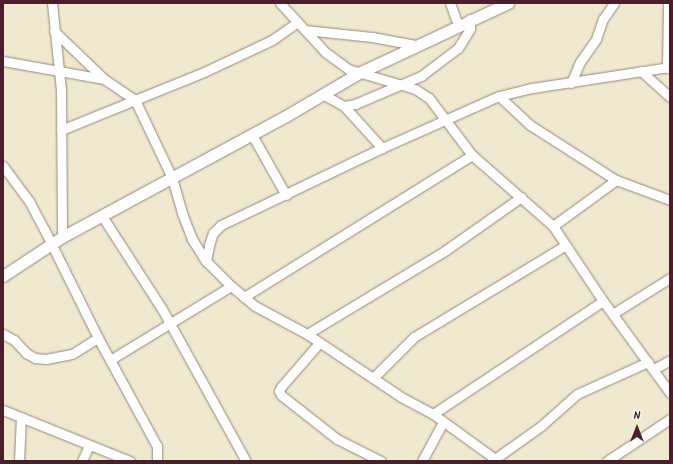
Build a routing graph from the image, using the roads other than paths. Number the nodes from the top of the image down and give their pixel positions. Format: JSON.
{"nodes":[{"id":1,"x":52,"y":3,"type":"edge"},
{"id":2,"x":280,"y":3,"type":"edge"},
{"id":3,"x":450,"y":3,"type":"edge"},
{"id":4,"x":508,"y":3,"type":"edge"},
{"id":5,"x":614,"y":3,"type":"edge"},
{"id":6,"x":668,"y":3,"type":"edge"},
{"id":7,"x":470,"y":20,"type":"junction"},
{"id":8,"x":296,"y":23,"type":"junction"},
{"id":9,"x":458,"y":25,"type":"junction"},
{"id":10,"x":305,"y":30,"type":"junction"},
{"id":11,"x":54,"y":31,"type":"junction"},
{"id":12,"x":415,"y":46,"type":"junction"},
{"id":13,"x":3,"y":61,"type":"edge"},
{"id":14,"x":668,"y":68,"type":"edge"},
{"id":15,"x":58,"y":69,"type":"junction"},
{"id":16,"x":641,"y":71,"type":"junction"},
{"id":17,"x":359,"y":73,"type":"junction"},
{"id":18,"x":104,"y":78,"type":"junction"},
{"id":19,"x":571,"y":83,"type":"junction"},
{"id":20,"x":403,"y":85,"type":"junction"},
{"id":21,"x":324,"y":95,"type":"junction"},
{"id":22,"x":499,"y":96,"type":"junction"},
{"id":23,"x":670,"y":97,"type":"edge"},
{"id":24,"x":135,"y":100,"type":"junction"},
{"id":25,"x":344,"y":106,"type":"junction"},
{"id":26,"x":446,"y":121,"type":"junction"},
{"id":27,"x":61,"y":130,"type":"junction"},
{"id":28,"x":252,"y":134,"type":"junction"},
{"id":29,"x":382,"y":148,"type":"junction"},
{"id":30,"x":472,"y":155,"type":"junction"},
{"id":31,"x":3,"y":166,"type":"edge"},
{"id":32,"x":172,"y":178,"type":"junction"},
{"id":33,"x":616,"y":180,"type":"junction"},
{"id":34,"x":286,"y":194,"type":"junction"},
{"id":35,"x":521,"y":197,"type":"junction"},
{"id":36,"x":670,"y":200,"type":"edge"},
{"id":37,"x":102,"y":216,"type":"junction"},
{"id":38,"x":553,"y":226,"type":"junction"},
{"id":39,"x":62,"y":237,"type":"junction"},
{"id":40,"x":52,"y":245,"type":"junction"},
{"id":41,"x":564,"y":246,"type":"junction"},
{"id":42,"x":206,"y":262,"type":"junction"},
{"id":43,"x":3,"y":276,"type":"edge"},
{"id":44,"x":670,"y":278,"type":"edge"},
{"id":45,"x":232,"y":286,"type":"junction"},
{"id":46,"x":244,"y":297,"type":"junction"},
{"id":47,"x":603,"y":302,"type":"junction"},
{"id":48,"x":614,"y":313,"type":"junction"},
{"id":49,"x":169,"y":323,"type":"junction"},
{"id":50,"x":3,"y":334,"type":"edge"},
{"id":51,"x":307,"y":334,"type":"junction"},
{"id":52,"x":98,"y":338,"type":"junction"},
{"id":53,"x":319,"y":343,"type":"junction"},
{"id":54,"x":110,"y":360,"type":"junction"},
{"id":55,"x":670,"y":360,"type":"edge"},
{"id":56,"x":648,"y":362,"type":"junction"},
{"id":57,"x":654,"y":369,"type":"junction"},
{"id":58,"x":374,"y":377,"type":"junction"},
{"id":59,"x":670,"y":393,"type":"edge"},
{"id":60,"x":3,"y":410,"type":"edge"},
{"id":61,"x":433,"y":414,"type":"junction"},
{"id":62,"x":21,"y":417,"type":"junction"},
{"id":63,"x":670,"y":419,"type":"edge"},
{"id":64,"x":443,"y":422,"type":"junction"},
{"id":65,"x":89,"y":445,"type":"junction"},
{"id":66,"x":495,"y":460,"type":"edge"},
{"id":67,"x":19,"y":461,"type":"edge"},
{"id":68,"x":82,"y":461,"type":"edge"},
{"id":69,"x":130,"y":461,"type":"edge"},
{"id":70,"x":157,"y":461,"type":"edge"},
{"id":71,"x":246,"y":461,"type":"edge"},
{"id":72,"x":381,"y":461,"type":"edge"},
{"id":73,"x":422,"y":461,"type":"edge"},
{"id":74,"x":607,"y":461,"type":"edge"}],
"edges":[{"from":1,"to":11,"type":"street"},
{"from":2,"to":8,"type":"street"},
{"from":3,"to":9,"type":"street"},
{"from":4,"to":7,"type":"street"},
{"from":5,"to":19,"type":"street"},
{"from":6,"to":14,"type":"street"},
{"from":7,"to":9,"type":"street"},
{"from":7,"to":20,"type":"street"},
{"from":8,"to":10,"type":"street"},
{"from":8,"to":24,"type":"street"},
{"from":9,"to":12,"type":"street"},
{"from":10,"to":12,"type":"street"},
{"from":10,"to":17,"type":"street"},
{"from":11,"to":15,"type":"street"},
{"from":11,"to":18,"type":"street"},
{"from":12,"to":17,"type":"street"},
{"from":13,"to":15,"type":"street"},
{"from":14,"to":16,"type":"street"},
{"from":15,"to":18,"type":"street"},
{"from":15,"to":27,"type":"street"},
{"from":16,"to":19,"type":"street"},
{"from":16,"to":23,"type":"street"},
{"from":17,"to":20,"type":"street"},
{"from":17,"to":21,"type":"street"},
{"from":18,"to":24,"type":"street"},
{"from":19,"to":22,"type":"street"},
{"from":20,"to":25,"type":"street"},
{"from":20,"to":26,"type":"street"},
{"from":21,"to":25,"type":"street"},
{"from":21,"to":28,"type":"street"},
{"from":22,"to":26,"type":"street"},
{"from":22,"to":33,"type":"street"},
{"from":24,"to":27,"type":"street"},
{"from":24,"to":32,"type":"street"},
{"from":25,"to":29,"type":"street"},
{"from":26,"to":29,"type":"street"},
{"from":26,"to":30,"type":"street"},
{"from":27,"to":39,"type":"street"},
{"from":28,"to":32,"type":"street"},
{"from":28,"to":34,"type":"street"},
{"from":29,"to":34,"type":"street"},
{"from":30,"to":35,"type":"street"},
{"from":30,"to":46,"type":"street"},
{"from":31,"to":40,"type":"street"},
{"from":32,"to":37,"type":"street"},
{"from":32,"to":42,"type":"street"},
{"from":33,"to":36,"type":"street"},
{"from":33,"to":38,"type":"street"},
{"from":34,"to":42,"type":"street"},
{"from":35,"to":38,"type":"street"},
{"from":35,"to":51,"type":"street"},
{"from":37,"to":39,"type":"street"},
{"from":37,"to":49,"type":"street"},
{"from":38,"to":41,"type":"street"},
{"from":39,"to":40,"type":"street"},
{"from":40,"to":43,"type":"street"},
{"from":40,"to":52,"type":"street"},
{"from":41,"to":47,"type":"street"},
{"from":41,"to":58,"type":"street"},
{"from":42,"to":45,"type":"street"},
{"from":44,"to":48,"type":"street"},
{"from":45,"to":46,"type":"street"},
{"from":45,"to":49,"type":"street"},
{"from":46,"to":51,"type":"street"},
{"from":47,"to":48,"type":"street"},
{"from":47,"to":61,"type":"street"},
{"from":48,"to":56,"type":"street"},
{"from":49,"to":54,"type":"street"},
{"from":49,"to":71,"type":"street"},
{"from":50,"to":52,"type":"street"},
{"from":51,"to":53,"type":"street"},
{"from":52,"to":54,"type":"street"},
{"from":53,"to":58,"type":"street"},
{"from":53,"to":72,"type":"street"},
{"from":54,"to":70,"type":"street"},
{"from":55,"to":57,"type":"street"},
{"from":56,"to":57,"type":"street"},
{"from":56,"to":66,"type":"street"},
{"from":57,"to":59,"type":"street"},
{"from":58,"to":61,"type":"street"},
{"from":60,"to":62,"type":"street"},
{"from":61,"to":64,"type":"street"},
{"from":62,"to":65,"type":"street"},
{"from":62,"to":67,"type":"street"},
{"from":63,"to":74,"type":"street"},
{"from":64,"to":66,"type":"street"},
{"from":64,"to":73,"type":"street"},
{"from":65,"to":68,"type":"street"},
{"from":65,"to":69,"type":"street"}]}
